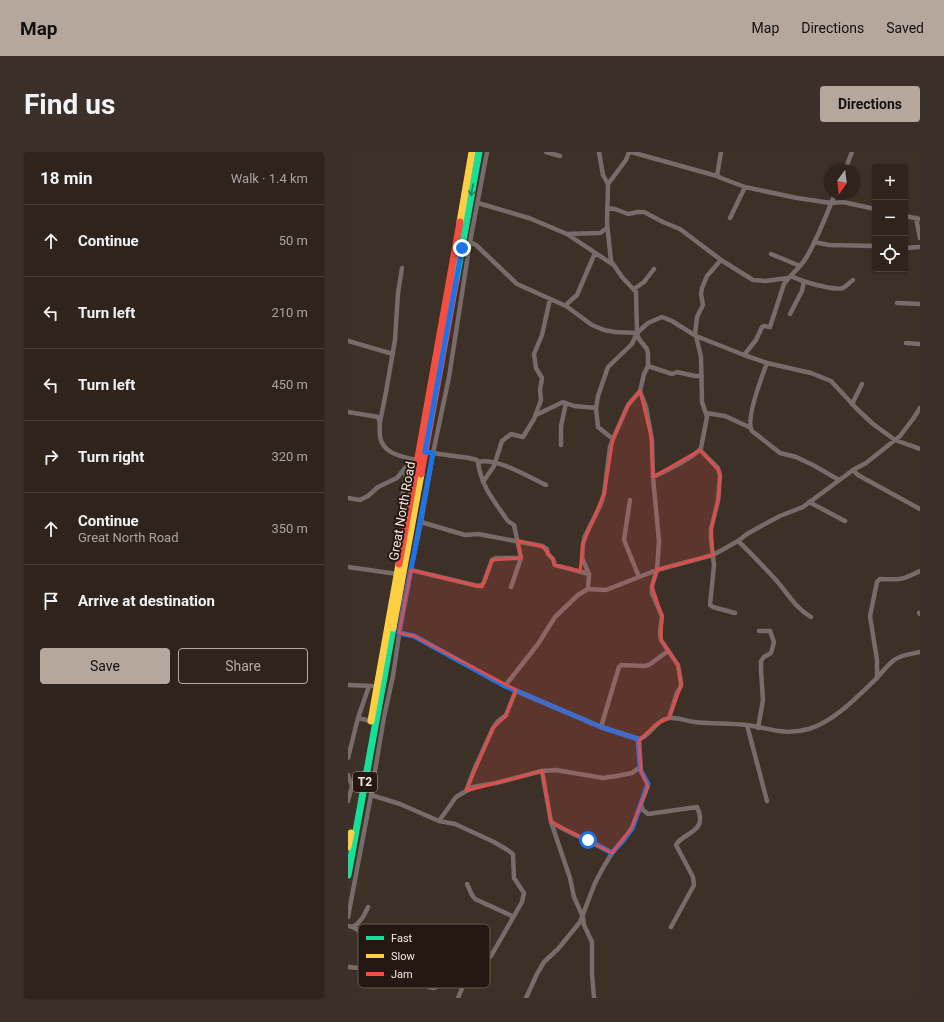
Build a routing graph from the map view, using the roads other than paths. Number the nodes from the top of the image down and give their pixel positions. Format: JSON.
{"nodes":[{"id":1,"x":472,"y":152,"type":"edge"},
{"id":2,"x":479,"y":152,"type":"edge"},
{"id":3,"x":486,"y":152,"type":"edge"},
{"id":4,"x":546,"y":152,"type":"edge"},
{"id":5,"x":599,"y":152,"type":"edge"},
{"id":6,"x":630,"y":152,"type":"edge"},
{"id":7,"x":722,"y":152,"type":"edge"},
{"id":8,"x":852,"y":152,"type":"edge"},
{"id":9,"x":560,"y":156,"type":"dead end"},
{"id":10,"x":847,"y":164,"type":"edge"},
{"id":11,"x":717,"y":176,"type":"junction"},
{"id":12,"x":608,"y":184,"type":"junction"},
{"id":13,"x":744,"y":187,"type":"junction"},
{"id":14,"x":833,"y":200,"type":"edge"},
{"id":15,"x":478,"y":203,"type":"junction"},
{"id":16,"x":831,"y":204,"type":"junction"},
{"id":17,"x":607,"y":208,"type":"junction"},
{"id":18,"x":872,"y":208,"type":"edge"},
{"id":19,"x":908,"y":217,"type":"edge"},
{"id":20,"x":730,"y":218,"type":"dead end"},
{"id":21,"x":918,"y":219,"type":"edge"},
{"id":22,"x":607,"y":228,"type":"junction"},
{"id":23,"x":567,"y":234,"type":"junction"},
{"id":24,"x":920,"y":238,"type":"edge"},
{"id":25,"x":470,"y":242,"type":"junction"},
{"id":26,"x":814,"y":242,"type":"junction"},
{"id":27,"x":872,"y":246,"type":"edge"},
{"id":28,"x":920,"y":247,"type":"edge"},
{"id":29,"x":908,"y":248,"type":"edge"},
{"id":30,"x":595,"y":253,"type":"junction"},
{"id":31,"x":771,"y":254,"type":"dead end"},
{"id":32,"x":721,"y":260,"type":"junction"},
{"id":33,"x":612,"y":264,"type":"junction"},
{"id":34,"x":800,"y":266,"type":"junction"},
{"id":35,"x":402,"y":268,"type":"dead end"},
{"id":36,"x":654,"y":269,"type":"dead end"},
{"id":37,"x":789,"y":277,"type":"junction"},
{"id":38,"x":853,"y":280,"type":"dead end"},
{"id":39,"x":804,"y":281,"type":"junction"},
{"id":40,"x":634,"y":289,"type":"junction"},
{"id":41,"x":550,"y":299,"type":"junction"},
{"id":42,"x":897,"y":303,"type":"dead end"},
{"id":43,"x":920,"y":304,"type":"edge"},
{"id":44,"x":566,"y":306,"type":"junction"},
{"id":45,"x":790,"y":314,"type":"dead end"},
{"id":46,"x":637,"y":333,"type":"junction"},
{"id":47,"x":695,"y":335,"type":"junction"},
{"id":48,"x":348,"y":341,"type":"edge"},
{"id":49,"x":906,"y":343,"type":"dead end"},
{"id":50,"x":920,"y":344,"type":"edge"},
{"id":51,"x":393,"y":354,"type":"junction"},
{"id":52,"x":744,"y":355,"type":"junction"},
{"id":53,"x":767,"y":363,"type":"junction"},
{"id":54,"x":648,"y":366,"type":"junction"},
{"id":55,"x":702,"y":376,"type":"junction"},
{"id":56,"x":862,"y":384,"type":"dead end"},
{"id":57,"x":640,"y":391,"type":"junction"},
{"id":58,"x":566,"y":403,"type":"junction"},
{"id":59,"x":852,"y":404,"type":"junction"},
{"id":60,"x":596,"y":408,"type":"junction"},
{"id":61,"x":920,"y":408,"type":"edge"},
{"id":62,"x":348,"y":412,"type":"edge"},
{"id":63,"x":706,"y":413,"type":"junction"},
{"id":64,"x":536,"y":415,"type":"junction"},
{"id":65,"x":380,"y":422,"type":"junction"},
{"id":66,"x":749,"y":427,"type":"junction"},
{"id":67,"x":613,"y":439,"type":"junction"},
{"id":68,"x":895,"y":440,"type":"junction"},
{"id":69,"x":560,"y":445,"type":"dead end"},
{"id":70,"x":920,"y":449,"type":"edge"},
{"id":71,"x":700,"y":450,"type":"junction"},
{"id":72,"x":425,"y":452,"type":"junction"},
{"id":73,"x":433,"y":453,"type":"junction"},
{"id":74,"x":408,"y":458,"type":"junction"},
{"id":75,"x":417,"y":460,"type":"junction"},
{"id":76,"x":478,"y":462,"type":"junction"},
{"id":77,"x":495,"y":463,"type":"junction"},
{"id":78,"x":406,"y":467,"type":"junction"},
{"id":79,"x":853,"y":470,"type":"junction"},
{"id":80,"x":653,"y":477,"type":"junction"},
{"id":81,"x":839,"y":480,"type":"junction"},
{"id":82,"x":482,"y":482,"type":"junction"},
{"id":83,"x":546,"y":485,"type":"dead end"},
{"id":84,"x":348,"y":498,"type":"edge"},
{"id":85,"x":630,"y":500,"type":"dead end"},
{"id":86,"x":809,"y":502,"type":"junction"},
{"id":87,"x":409,"y":508,"type":"junction"},
{"id":88,"x":920,"y":509,"type":"edge"},
{"id":89,"x":846,"y":521,"type":"dead end"},
{"id":90,"x":421,"y":522,"type":"junction"},
{"id":91,"x":518,"y":541,"type":"junction"},
{"id":92,"x":738,"y":541,"type":"junction"},
{"id":93,"x":713,"y":555,"type":"junction"},
{"id":94,"x":521,"y":558,"type":"junction"},
{"id":95,"x":348,"y":567,"type":"edge"},
{"id":96,"x":411,"y":570,"type":"junction"},
{"id":97,"x":657,"y":570,"type":"junction"},
{"id":98,"x":920,"y":571,"type":"edge"},
{"id":99,"x":397,"y":574,"type":"junction"},
{"id":100,"x":589,"y":574,"type":"junction"},
{"id":101,"x":640,"y":577,"type":"junction"},
{"id":102,"x":511,"y":587,"type":"dead end"},
{"id":103,"x":588,"y":590,"type":"junction"},
{"id":104,"x":735,"y":613,"type":"dead end"},
{"id":105,"x":811,"y":617,"type":"dead end"},
{"id":106,"x":759,"y":631,"type":"dead end"},
{"id":107,"x":399,"y":633,"type":"junction"},
{"id":108,"x":668,"y":651,"type":"junction"},
{"id":109,"x":920,"y":652,"type":"edge"},
{"id":110,"x":877,"y":678,"type":"junction"},
{"id":111,"x":348,"y":686,"type":"edge"},
{"id":112,"x":373,"y":686,"type":"junction"},
{"id":113,"x":505,"y":686,"type":"junction"},
{"id":114,"x":516,"y":690,"type":"junction"},
{"id":115,"x":358,"y":718,"type":"junction"},
{"id":116,"x":669,"y":718,"type":"junction"},
{"id":117,"x":371,"y":721,"type":"junction"},
{"id":118,"x":746,"y":725,"type":"junction"},
{"id":119,"x":601,"y":727,"type":"junction"},
{"id":120,"x":758,"y":728,"type":"junction"},
{"id":121,"x":638,"y":739,"type":"junction"},
{"id":122,"x":348,"y":758,"type":"edge"},
{"id":123,"x":640,"y":767,"type":"junction"},
{"id":124,"x":542,"y":771,"type":"junction"},
{"id":125,"x":348,"y":775,"type":"edge"},
{"id":126,"x":355,"y":787,"type":"junction"},
{"id":127,"x":466,"y":791,"type":"junction"},
{"id":128,"x":371,"y":795,"type":"junction"},
{"id":129,"x":348,"y":801,"type":"edge"},
{"id":130,"x":767,"y":802,"type":"dead end"},
{"id":131,"x":641,"y":804,"type":"junction"},
{"id":132,"x":439,"y":821,"type":"junction"},
{"id":133,"x":551,"y":822,"type":"junction"},
{"id":134,"x":348,"y":847,"type":"edge"},
{"id":135,"x":612,"y":853,"type":"junction"},
{"id":136,"x":348,"y":875,"type":"edge"},
{"id":137,"x":467,"y":884,"type":"dead end"},
{"id":138,"x":368,"y":907,"type":"dead end"},
{"id":139,"x":512,"y":916,"type":"junction"},
{"id":140,"x":348,"y":917,"type":"edge"},
{"id":141,"x":583,"y":917,"type":"junction"},
{"id":142,"x":350,"y":927,"type":"edge"},
{"id":143,"x":671,"y":927,"type":"dead end"},
{"id":144,"x":490,"y":957,"type":"edge"},
{"id":145,"x":348,"y":967,"type":"edge"},
{"id":146,"x":358,"y":968,"type":"edge"},
{"id":147,"x":462,"y":988,"type":"edge"},
{"id":148,"x":458,"y":998,"type":"edge"},
{"id":149,"x":526,"y":998,"type":"edge"},
{"id":150,"x":594,"y":998,"type":"edge"}],
"edges":[{"from":1,"to":75,"type":"main road","name":"Great North Road","number":"T2"},
{"from":2,"to":72,"type":"main road","name":"Great North Road","number":"T2","one_way":true},
{"from":3,"to":15,"type":"street"},
{"from":4,"to":9,"type":"street"},
{"from":5,"to":12,"type":"street"},
{"from":6,"to":11,"type":"street"},
{"from":6,"to":12,"type":"street"},
{"from":7,"to":11,"type":"street"},
{"from":8,"to":10,"type":"street"},
{"from":11,"to":13,"type":"street"},
{"from":12,"to":17,"type":"street"},
{"from":13,"to":16,"type":"street"},
{"from":13,"to":20,"type":"street"},
{"from":14,"to":16,"type":"street"},
{"from":15,"to":23,"type":"street"},
{"from":15,"to":25,"type":"street"},
{"from":16,"to":18,"type":"street"},
{"from":16,"to":26,"type":"street"},
{"from":17,"to":22,"type":"street"},
{"from":17,"to":32,"type":"street"},
{"from":19,"to":21,"type":"street"},
{"from":21,"to":24,"type":"street"},
{"from":22,"to":23,"type":"street"},
{"from":22,"to":33,"type":"street"},
{"from":23,"to":30,"type":"street"},
{"from":25,"to":41,"type":"street"},
{"from":25,"to":73,"type":"street"},
{"from":26,"to":27,"type":"street"},
{"from":26,"to":34,"type":"street"},
{"from":28,"to":29,"type":"street"},
{"from":30,"to":33,"type":"street"},
{"from":30,"to":44,"type":"street"},
{"from":31,"to":34,"type":"street"},
{"from":32,"to":37,"type":"street"},
{"from":32,"to":47,"type":"street"},
{"from":33,"to":40,"type":"street"},
{"from":34,"to":37,"type":"street"},
{"from":35,"to":51,"type":"street"},
{"from":36,"to":40,"type":"street"},
{"from":37,"to":39,"type":"street"},
{"from":37,"to":52,"type":"street"},
{"from":38,"to":39,"type":"street"},
{"from":39,"to":45,"type":"street"},
{"from":40,"to":46,"type":"street"},
{"from":41,"to":44,"type":"street"},
{"from":41,"to":64,"type":"street"},
{"from":42,"to":43,"type":"street"},
{"from":44,"to":46,"type":"street"},
{"from":46,"to":47,"type":"street"},
{"from":46,"to":54,"type":"street"},
{"from":46,"to":60,"type":"street"},
{"from":47,"to":52,"type":"street"},
{"from":47,"to":55,"type":"street"},
{"from":48,"to":51,"type":"street"},
{"from":49,"to":50,"type":"street"},
{"from":51,"to":65,"type":"street"},
{"from":52,"to":53,"type":"street"},
{"from":53,"to":59,"type":"street"},
{"from":53,"to":66,"type":"street"},
{"from":54,"to":55,"type":"street"},
{"from":54,"to":57,"type":"street"},
{"from":55,"to":63,"type":"street"},
{"from":56,"to":59,"type":"street"},
{"from":57,"to":67,"type":"street"},
{"from":57,"to":80,"type":"street"},
{"from":58,"to":60,"type":"street"},
{"from":58,"to":64,"type":"street"},
{"from":58,"to":69,"type":"street"},
{"from":59,"to":68,"type":"street"},
{"from":60,"to":67,"type":"street"},
{"from":61,"to":68,"type":"street"},
{"from":62,"to":65,"type":"street"},
{"from":63,"to":66,"type":"street"},
{"from":63,"to":71,"type":"street"},
{"from":64,"to":77,"type":"street"},
{"from":65,"to":74,"type":"street"},
{"from":66,"to":81,"type":"street"},
{"from":67,"to":100,"type":"street"},
{"from":68,"to":70,"type":"street"},
{"from":68,"to":79,"type":"street"},
{"from":71,"to":80,"type":"street"},
{"from":71,"to":93,"type":"street"},
{"from":72,"to":73,"type":"street"},
{"from":72,"to":136,"type":"main road","name":"Great North Road","number":"T2"},
{"from":73,"to":76,"type":"street"},
{"from":73,"to":90,"type":"street"},
{"from":74,"to":75,"type":"street"},
{"from":74,"to":78,"type":"street"},
{"from":75,"to":87,"type":"main road","name":"Great North Road","number":"T2"},
{"from":76,"to":77,"type":"street"},
{"from":76,"to":82,"type":"street"},
{"from":77,"to":82,"type":"street"},
{"from":77,"to":83,"type":"street"},
{"from":78,"to":84,"type":"street"},
{"from":78,"to":87,"type":"street"},
{"from":79,"to":81,"type":"street"},
{"from":79,"to":88,"type":"street"},
{"from":80,"to":97,"type":"street"},
{"from":81,"to":86,"type":"street"},
{"from":82,"to":91,"type":"street"},
{"from":85,"to":101,"type":"street"},
{"from":86,"to":89,"type":"street"},
{"from":86,"to":92,"type":"street"},
{"from":87,"to":99,"type":"main road","name":"Great North Road","number":"T2"},
{"from":90,"to":91,"type":"street"},
{"from":90,"to":96,"type":"street"},
{"from":91,"to":94,"type":"street"},
{"from":91,"to":100,"type":"street"},
{"from":92,"to":93,"type":"street"},
{"from":92,"to":105,"type":"street"},
{"from":93,"to":97,"type":"street"},
{"from":93,"to":104,"type":"street"},
{"from":94,"to":96,"type":"street"},
{"from":94,"to":102,"type":"street"},
{"from":95,"to":99,"type":"street"},
{"from":96,"to":107,"type":"street"},
{"from":97,"to":101,"type":"street"},
{"from":97,"to":108,"type":"street"},
{"from":98,"to":110,"type":"street"},
{"from":99,"to":112,"type":"main road","name":"Great North Road","number":"T2"},
{"from":100,"to":103,"type":"street"},
{"from":101,"to":103,"type":"street"},
{"from":103,"to":113,"type":"street"},
{"from":106,"to":120,"type":"street"},
{"from":107,"to":113,"type":"street"},
{"from":107,"to":128,"type":"street"},
{"from":108,"to":116,"type":"street"},
{"from":108,"to":119,"type":"street"},
{"from":109,"to":110,"type":"street"},
{"from":110,"to":120,"type":"street"},
{"from":111,"to":112,"type":"street"},
{"from":112,"to":115,"type":"street"},
{"from":112,"to":117,"type":"main road","name":"Great North Road","number":"T2"},
{"from":113,"to":114,"type":"street"},
{"from":114,"to":119,"type":"street"},
{"from":114,"to":127,"type":"street"},
{"from":115,"to":117,"type":"street"},
{"from":115,"to":122,"type":"street"},
{"from":116,"to":118,"type":"street"},
{"from":116,"to":121,"type":"street"},
{"from":117,"to":126,"type":"main road","name":"Great North Road","number":"T2"},
{"from":118,"to":120,"type":"street"},
{"from":118,"to":130,"type":"street"},
{"from":119,"to":121,"type":"street"},
{"from":121,"to":123,"type":"street"},
{"from":123,"to":124,"type":"street"},
{"from":123,"to":131,"type":"street"},
{"from":124,"to":127,"type":"street"},
{"from":124,"to":133,"type":"street"},
{"from":125,"to":126,"type":"street"},
{"from":126,"to":129,"type":"street"},
{"from":126,"to":134,"type":"main road","name":"Great North Road","number":"T2"},
{"from":127,"to":132,"type":"street"},
{"from":128,"to":132,"type":"street"},
{"from":128,"to":140,"type":"street"},
{"from":131,"to":135,"type":"street"},
{"from":131,"to":143,"type":"street"},
{"from":132,"to":139,"type":"street"},
{"from":133,"to":135,"type":"street"},
{"from":133,"to":141,"type":"street"},
{"from":135,"to":141,"type":"street"},
{"from":137,"to":139,"type":"street"},
{"from":138,"to":142,"type":"street"},
{"from":139,"to":144,"type":"street"},
{"from":141,"to":149,"type":"street"},
{"from":141,"to":150,"type":"street"},
{"from":145,"to":146,"type":"street"},
{"from":147,"to":148,"type":"street"}]}
